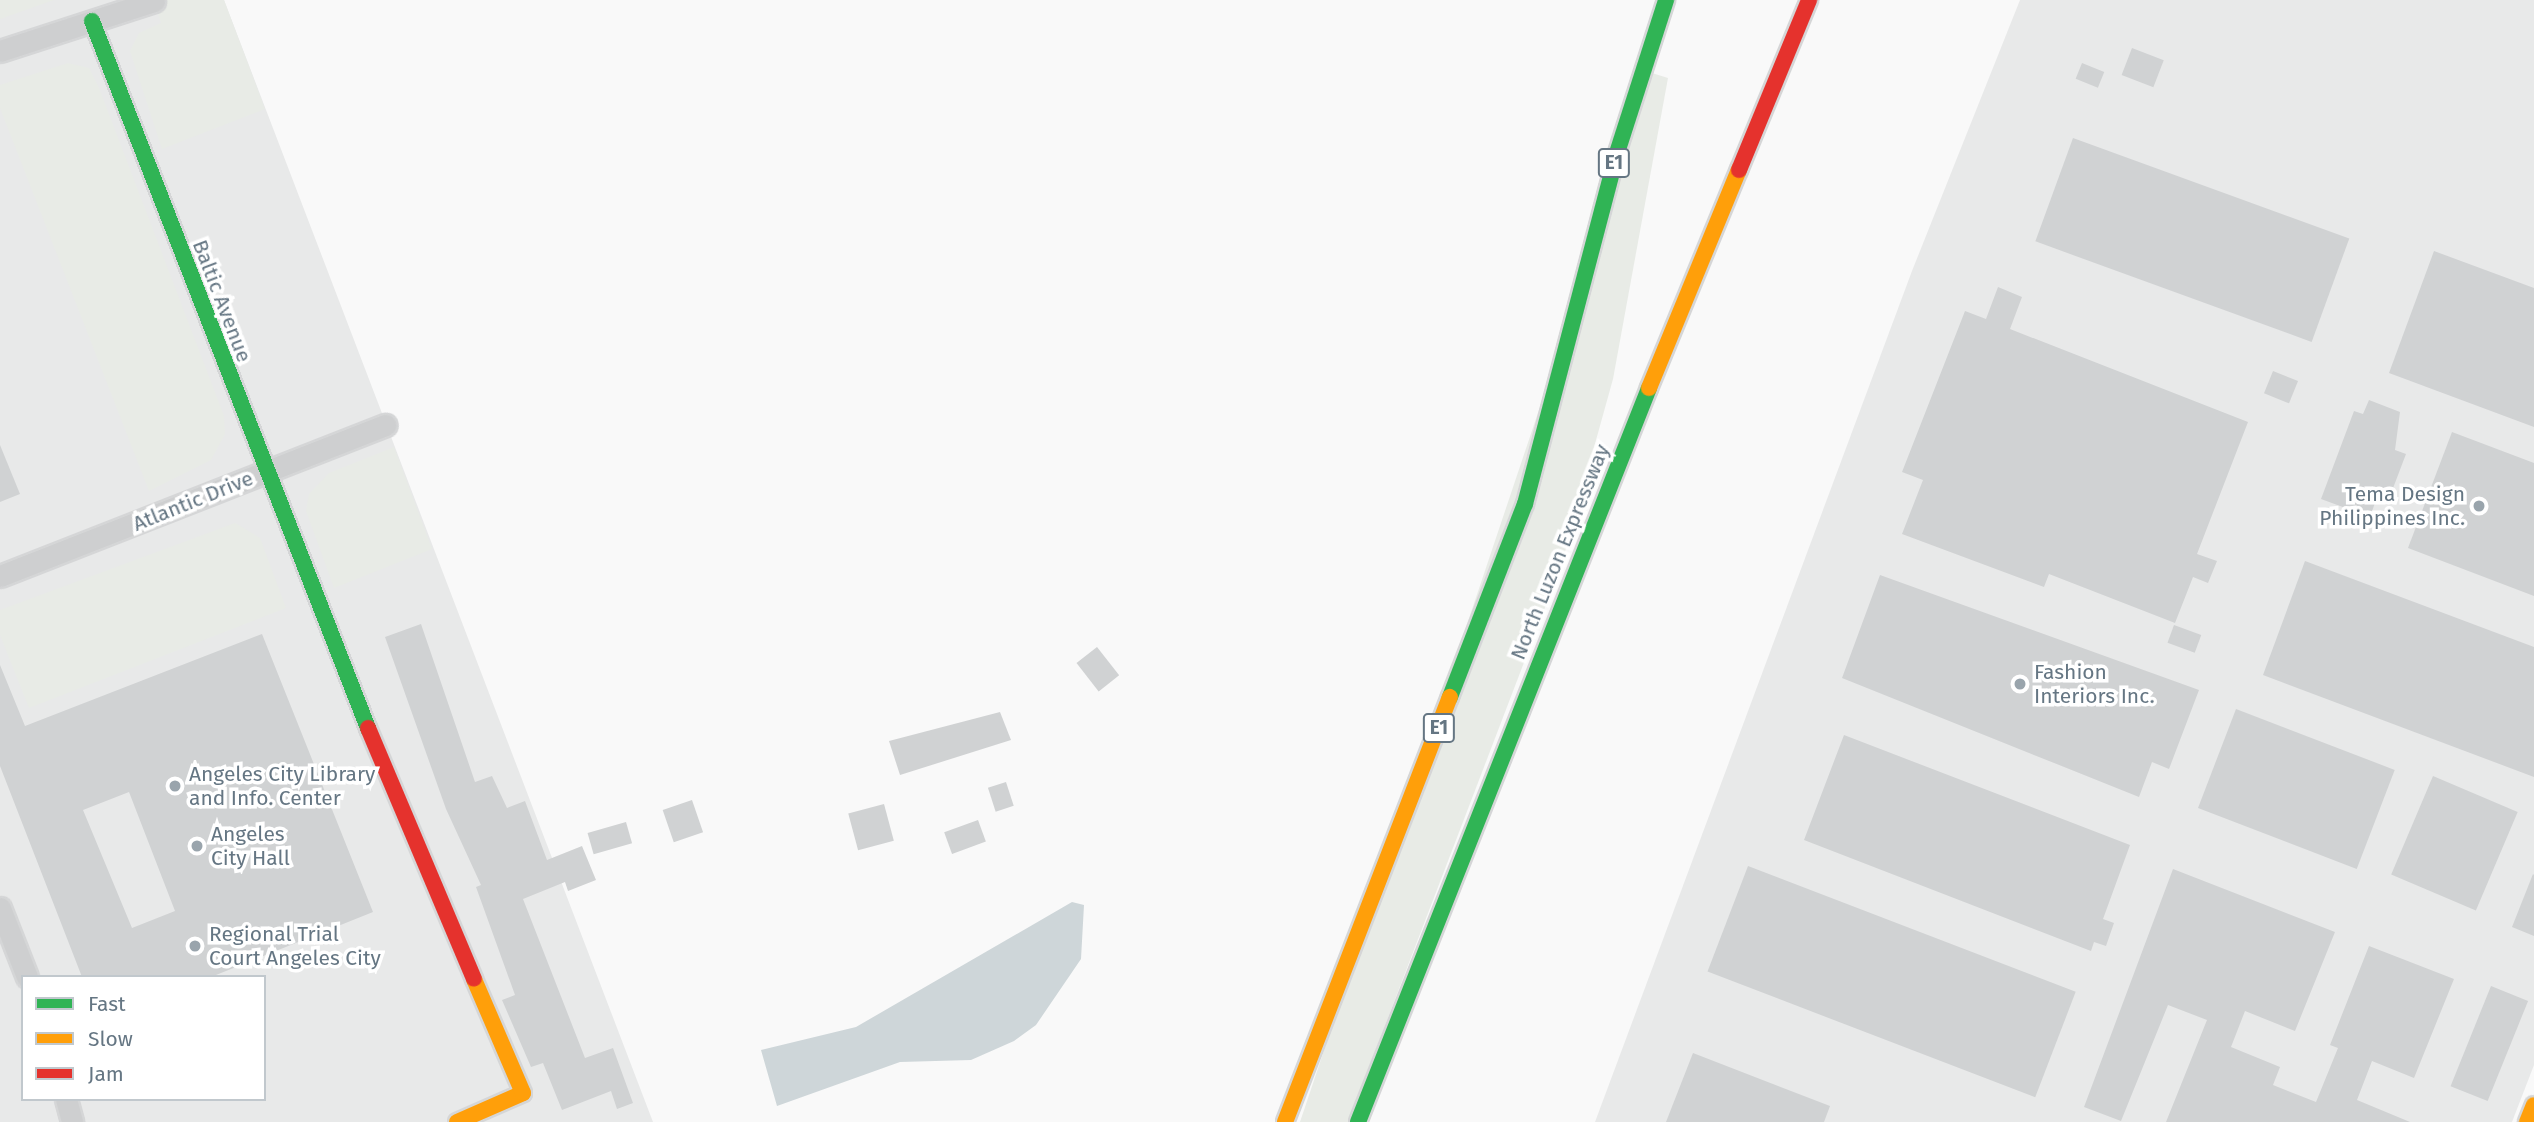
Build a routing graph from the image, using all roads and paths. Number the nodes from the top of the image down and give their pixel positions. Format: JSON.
{"nodes":[{"id":1,"x":1666,"y":0,"type":"edge"},
{"id":2,"x":1810,"y":0,"type":"edge"},
{"id":3,"x":154,"y":1,"type":"edge"},
{"id":4,"x":92,"y":21,"type":"junction"},
{"id":5,"x":0,"y":51,"type":"edge"},
{"id":6,"x":385,"y":425,"type":"dead end"},
{"id":7,"x":265,"y":472,"type":"junction"},
{"id":8,"x":0,"y":576,"type":"edge"},
{"id":9,"x":0,"y":908,"type":"edge"},
{"id":10,"x":26,"y":975,"type":"edge"},
{"id":11,"x":67,"y":1101,"type":"edge"},
{"id":12,"x":2534,"y":1105,"type":"edge"},
{"id":13,"x":72,"y":1122,"type":"edge"},
{"id":14,"x":457,"y":1122,"type":"edge"},
{"id":15,"x":1286,"y":1122,"type":"edge"},
{"id":16,"x":1357,"y":1122,"type":"edge"},
{"id":17,"x":2527,"y":1122,"type":"edge"}],
"edges":[{"from":1,"to":15,"type":"main road","number":"E1"},
{"from":2,"to":16,"type":"main road","name":"North Luzon Expressway"},
{"from":3,"to":4,"type":"street"},
{"from":4,"to":5,"type":"street"},
{"from":4,"to":7,"type":"main road","name":"Baltic Avenue"},
{"from":6,"to":7,"type":"street","name":"Atlantic Drive"},
{"from":7,"to":8,"type":"street","name":"Atlantic Drive"},
{"from":7,"to":14,"type":"main road","name":"Baltic Avenue"},
{"from":9,"to":10,"type":"street"},
{"from":11,"to":13,"type":"street"},
{"from":12,"to":17,"type":"main road"}]}
